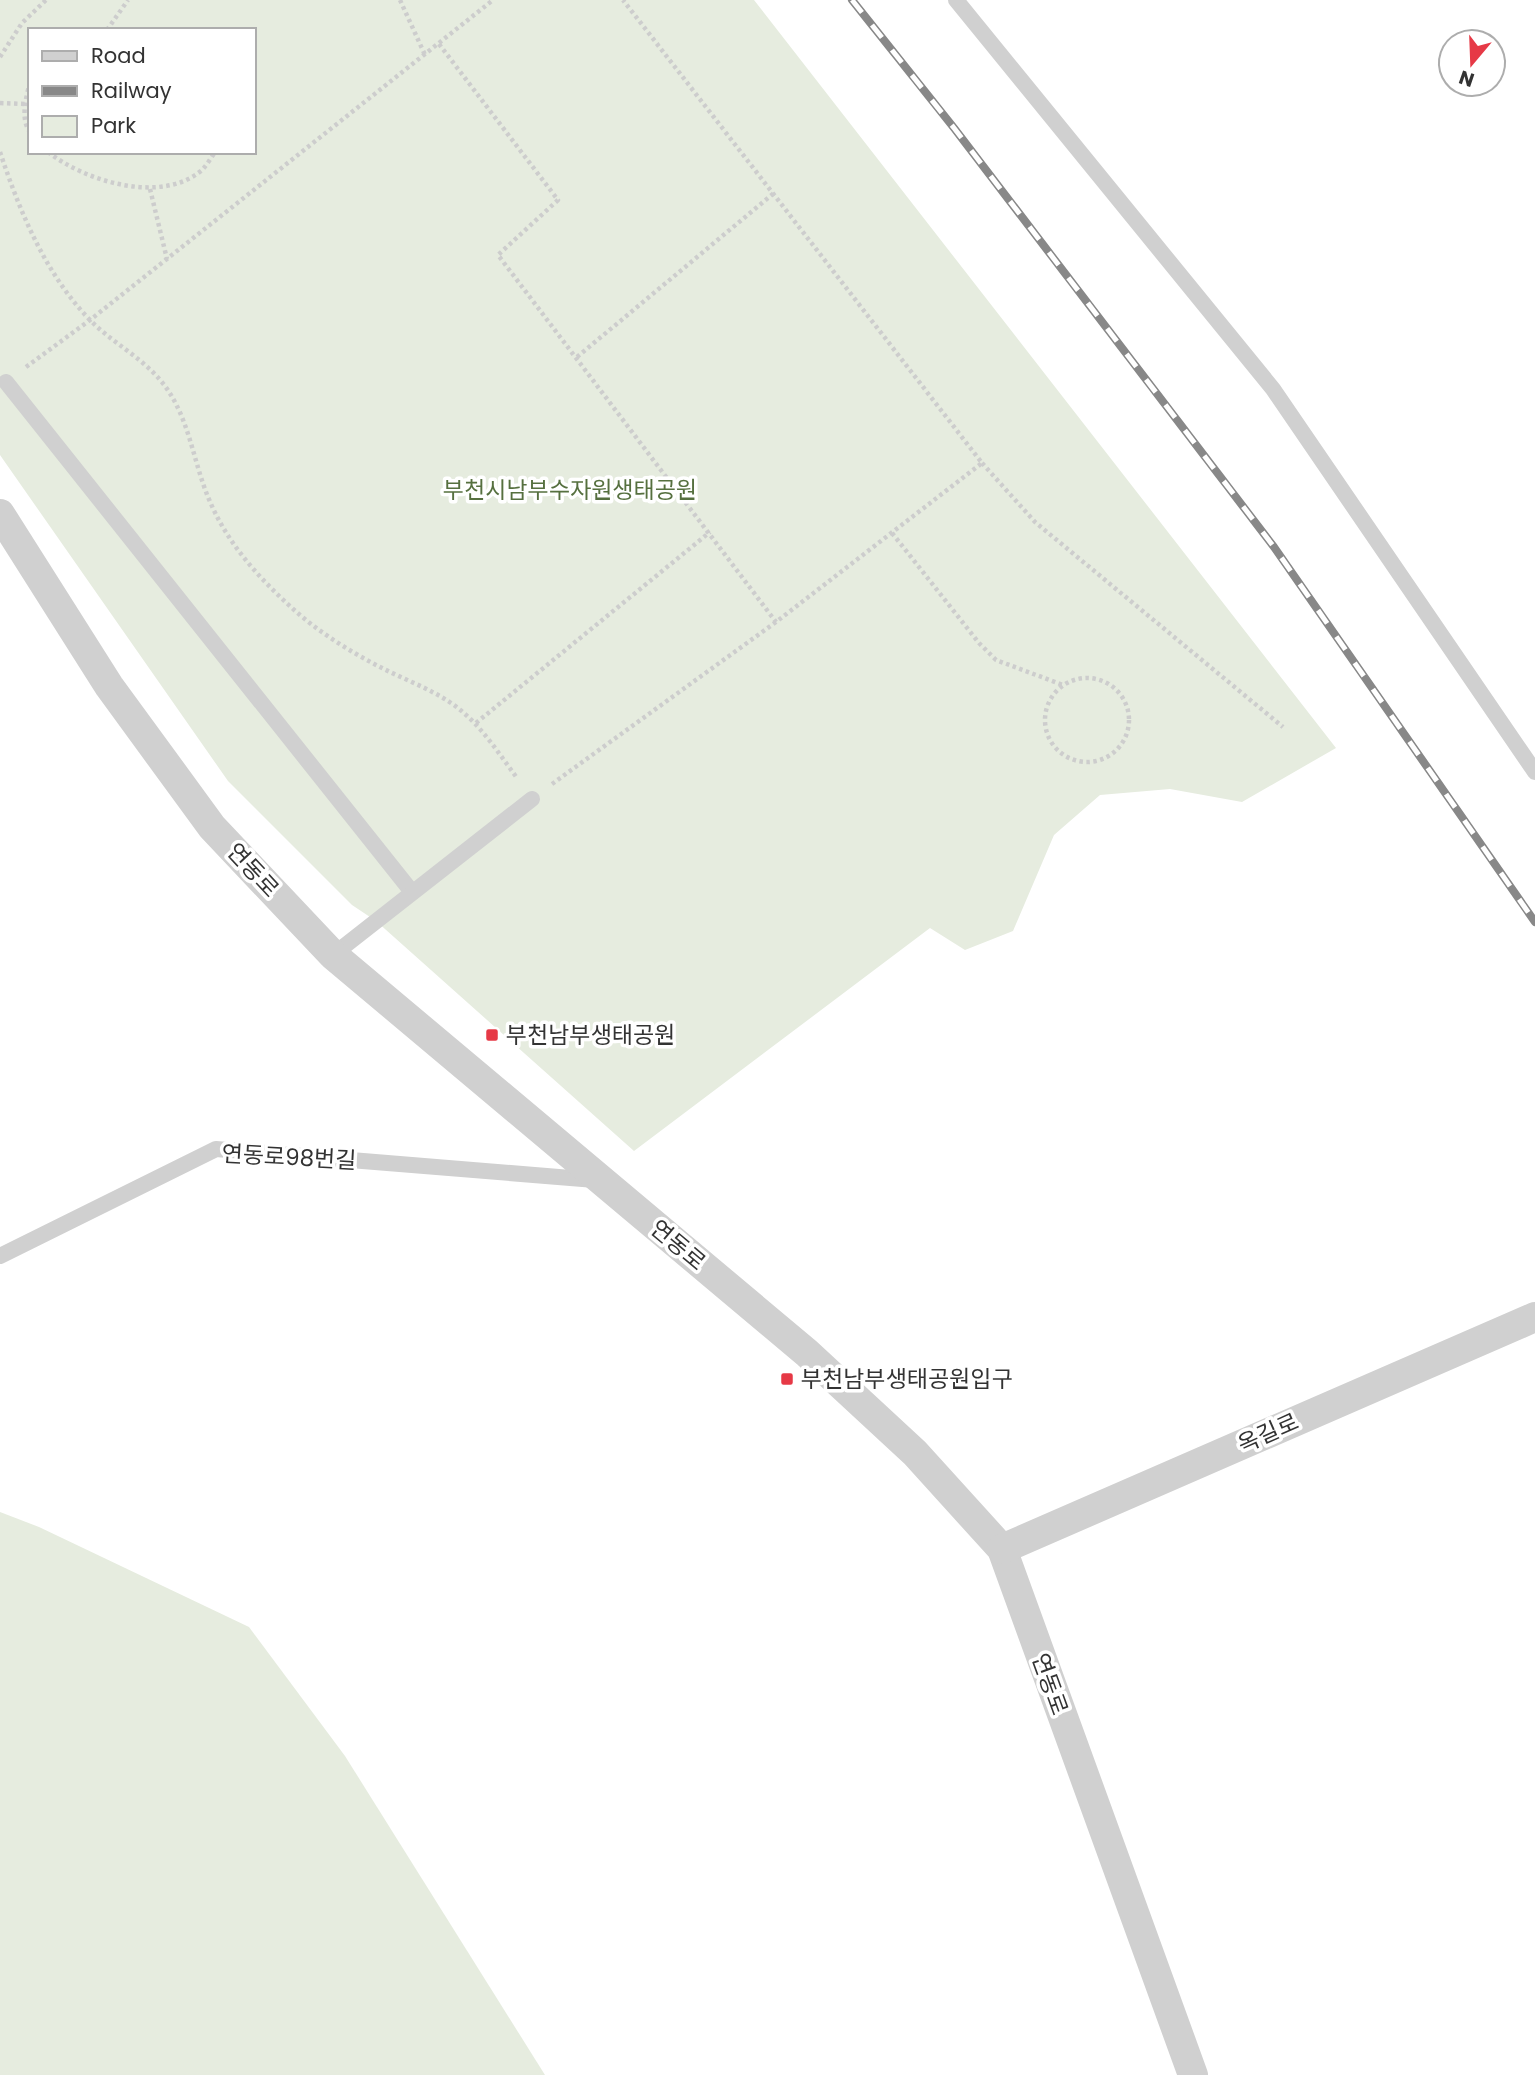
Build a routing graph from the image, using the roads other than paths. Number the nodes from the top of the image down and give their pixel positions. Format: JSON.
{"nodes":[{"id":1,"x":956,"y":0,"type":"edge"},
{"id":2,"x":6,"y":382,"type":"road end"},
{"id":3,"x":0,"y":514,"type":"edge"},
{"id":4,"x":1535,"y":772,"type":"edge"},
{"id":5,"x":532,"y":799,"type":"road end"},
{"id":6,"x":412,"y":892,"type":"junction"},
{"id":7,"x":332,"y":955,"type":"junction"},
{"id":8,"x":601,"y":1181,"type":"junction"},
{"id":9,"x":0,"y":1256,"type":"edge"},
{"id":10,"x":1535,"y":1317,"type":"edge"},
{"id":11,"x":1002,"y":1549,"type":"junction"},
{"id":12,"x":1193,"y":2075,"type":"edge"}],
"edges":[{"from":1,"to":4,"type":"lane"},
{"from":2,"to":6,"type":"lane"},
{"from":3,"to":7,"type":"street","name":"연동로"},
{"from":5,"to":6,"type":"lane"},
{"from":6,"to":7,"type":"lane"},
{"from":7,"to":8,"type":"street","name":"연동로"},
{"from":8,"to":9,"type":"lane","name":"연동로98번길"},
{"from":8,"to":11,"type":"street","name":"연동로"},
{"from":10,"to":11,"type":"street","name":"옥길로"},
{"from":11,"to":12,"type":"street","name":"연동로"}]}
